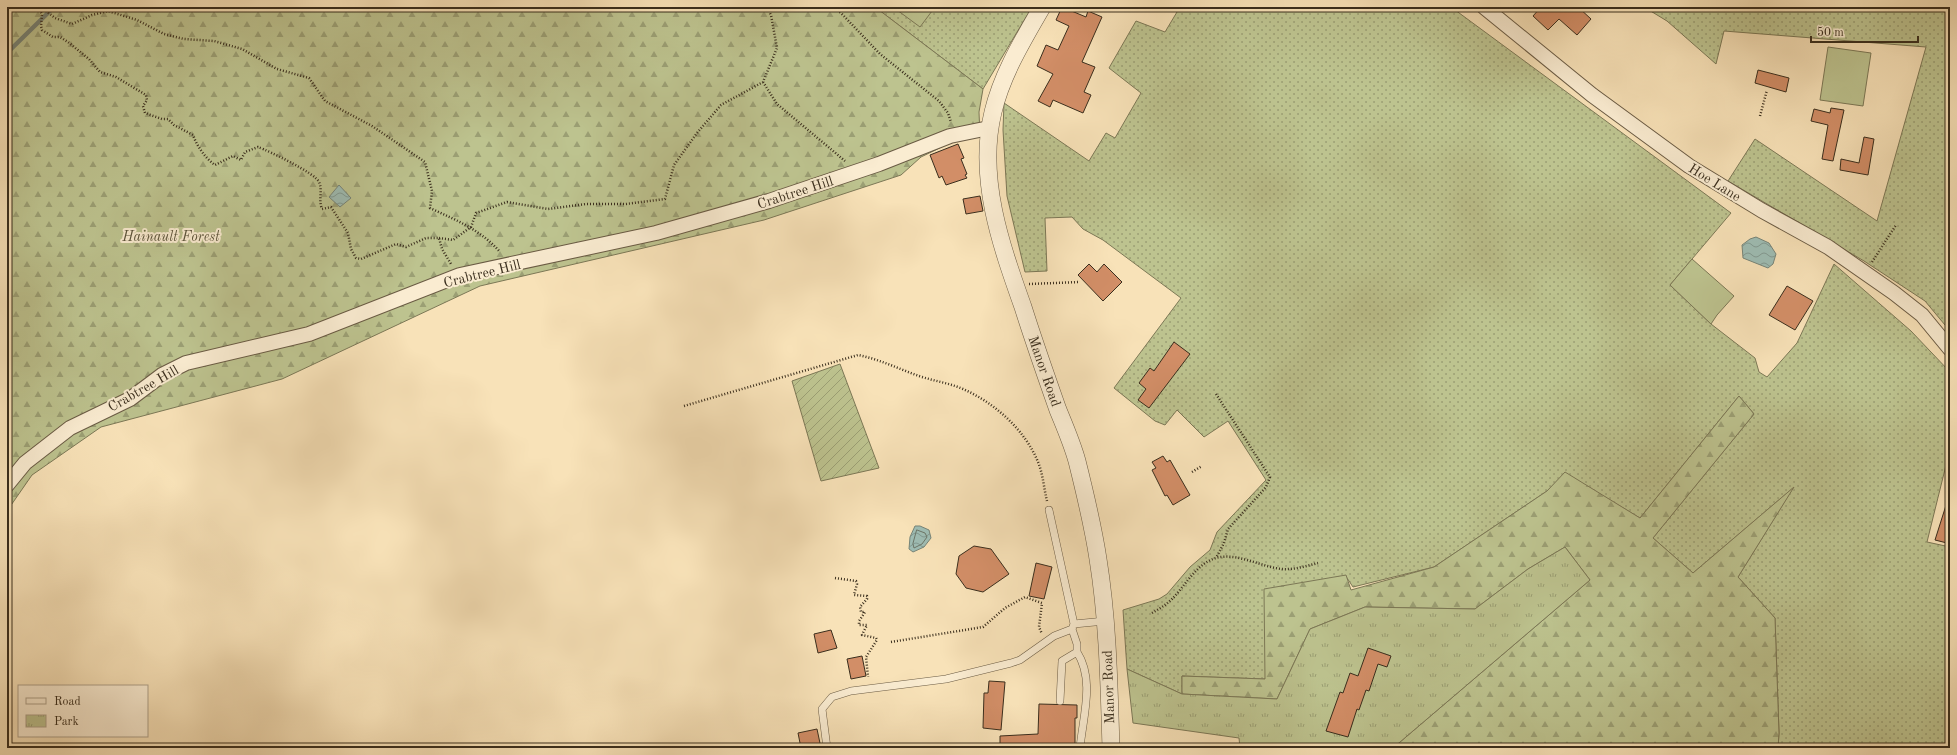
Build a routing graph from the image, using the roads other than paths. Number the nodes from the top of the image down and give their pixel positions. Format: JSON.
{"nodes":[{"id":1,"x":1042,"y":7,"type":"edge"},
{"id":2,"x":1484,"y":7,"type":"edge"},
{"id":3,"x":989,"y":128,"type":"junction"},
{"id":4,"x":1950,"y":349,"type":"edge"},
{"id":5,"x":7,"y":484,"type":"edge"},
{"id":6,"x":1049,"y":510,"type":"road end"},
{"id":7,"x":1105,"y":621,"type":"junction"},
{"id":8,"x":1073,"y":627,"type":"junction"},
{"id":9,"x":1077,"y":652,"type":"junction"},
{"id":10,"x":1060,"y":701,"type":"dead end"},
{"id":11,"x":827,"y":748,"type":"edge"},
{"id":12,"x":1080,"y":748,"type":"edge"},
{"id":13,"x":1111,"y":748,"type":"edge"}],
"edges":[{"from":1,"to":3,"type":"street","name":"Manor Road"},
{"from":2,"to":4,"type":"street","name":"Hoe Lane"},
{"from":3,"to":5,"type":"street","name":"Crabtree Hill"},
{"from":3,"to":7,"type":"street","name":"Manor Road"},
{"from":6,"to":8,"type":"lane"},
{"from":7,"to":8,"type":"lane"},
{"from":7,"to":13,"type":"street","name":"Manor Road"},
{"from":8,"to":9,"type":"lane"},
{"from":8,"to":11,"type":"lane"},
{"from":9,"to":10,"type":"lane"},
{"from":9,"to":12,"type":"lane"}]}
